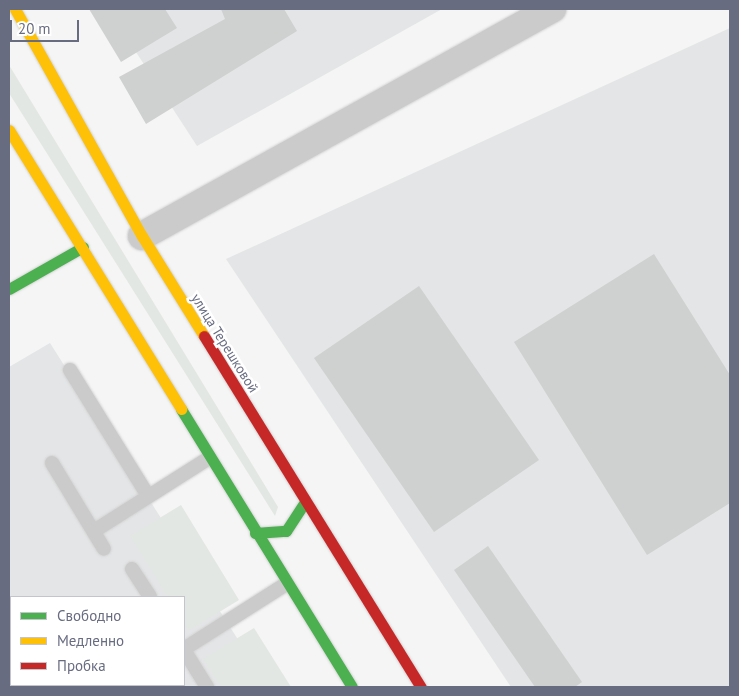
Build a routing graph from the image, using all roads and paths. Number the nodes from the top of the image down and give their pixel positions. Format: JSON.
{"nodes":[{"id":1,"x":15,"y":9,"type":"edge"},
{"id":2,"x":552,"y":9,"type":"edge"},
{"id":3,"x":9,"y":130,"type":"edge"},
{"id":4,"x":142,"y":236,"type":"junction"},
{"id":5,"x":82,"y":247,"type":"junction"},
{"id":6,"x":9,"y":289,"type":"edge"},
{"id":7,"x":70,"y":370,"type":"dead end"},
{"id":8,"x":209,"y":458,"type":"junction"},
{"id":9,"x":52,"y":463,"type":"dead end"},
{"id":10,"x":148,"y":496,"type":"junction"},
{"id":11,"x":305,"y":502,"type":"junction"},
{"id":12,"x":94,"y":531,"type":"junction"},
{"id":13,"x":255,"y":533,"type":"junction"},
{"id":14,"x":104,"y":549,"type":"dead end"},
{"id":15,"x":132,"y":569,"type":"dead end"},
{"id":16,"x":286,"y":584,"type":"junction"},
{"id":17,"x":149,"y":596,"type":"edge"},
{"id":18,"x":185,"y":649,"type":"edge"},
{"id":19,"x":185,"y":652,"type":"edge"},
{"id":20,"x":207,"y":687,"type":"edge"},
{"id":21,"x":352,"y":687,"type":"edge"},
{"id":22,"x":421,"y":687,"type":"edge"}],
"edges":[{"from":1,"to":4,"type":"main road","name":"улица Терешковой"},
{"from":2,"to":4,"type":"street"},
{"from":3,"to":5,"type":"main road"},
{"from":4,"to":11,"type":"main road","name":"улица Терешковой"},
{"from":5,"to":6,"type":"main road"},
{"from":5,"to":8,"type":"main road"},
{"from":7,"to":10,"type":"lane"},
{"from":8,"to":10,"type":"lane"},
{"from":8,"to":13,"type":"main road"},
{"from":9,"to":12,"type":"lane"},
{"from":10,"to":12,"type":"lane"},
{"from":11,"to":13,"type":"main road"},
{"from":11,"to":22,"type":"main road","name":"улица Терешковой"},
{"from":12,"to":14,"type":"lane"},
{"from":13,"to":16,"type":"main road"},
{"from":15,"to":17,"type":"lane"},
{"from":16,"to":18,"type":"lane"},
{"from":16,"to":21,"type":"main road"},
{"from":19,"to":20,"type":"lane"}]}
